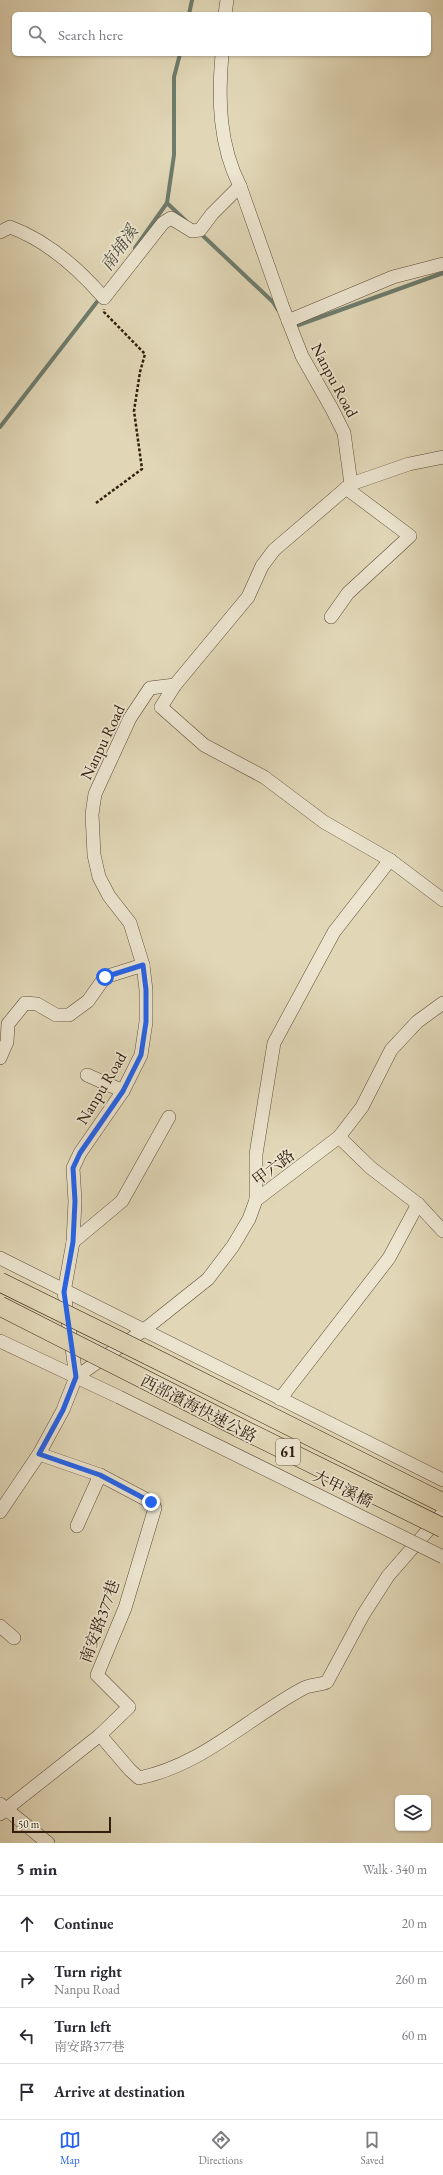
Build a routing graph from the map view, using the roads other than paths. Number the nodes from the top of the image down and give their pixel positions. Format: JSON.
{"nodes":[{"id":1,"x":227,"y":0,"type":"edge"},
{"id":2,"x":226,"y":12,"type":"edge"},
{"id":3,"x":222,"y":56,"type":"edge"},
{"id":4,"x":240,"y":186,"type":"junction"},
{"id":5,"x":0,"y":232,"type":"edge"},
{"id":6,"x":443,"y":264,"type":"edge"},
{"id":7,"x":288,"y":321,"type":"junction"},
{"id":8,"x":443,"y":457,"type":"edge"},
{"id":9,"x":349,"y":486,"type":"junction"},
{"id":10,"x":331,"y":617,"type":"dead end"},
{"id":11,"x":175,"y":685,"type":"junction"},
{"id":12,"x":390,"y":860,"type":"junction"},
{"id":13,"x":443,"y":900,"type":"edge"},
{"id":14,"x":143,"y":965,"type":"junction"},
{"id":15,"x":443,"y":1003,"type":"edge"},
{"id":16,"x":0,"y":1058,"type":"edge"},
{"id":17,"x":87,"y":1075,"type":"dead end"},
{"id":18,"x":123,"y":1091,"type":"junction"},
{"id":19,"x":169,"y":1117,"type":"dead end"},
{"id":20,"x":339,"y":1137,"type":"junction"},
{"id":21,"x":256,"y":1200,"type":"junction"},
{"id":22,"x":418,"y":1204,"type":"junction"},
{"id":23,"x":443,"y":1231,"type":"edge"},
{"id":24,"x":73,"y":1242,"type":"junction"},
{"id":25,"x":0,"y":1258,"type":"edge"},
{"id":26,"x":0,"y":1282,"type":"edge"},
{"id":27,"x":64,"y":1292,"type":"junction"},
{"id":28,"x":0,"y":1306,"type":"edge"},
{"id":29,"x":144,"y":1330,"type":"junction"},
{"id":30,"x":0,"y":1341,"type":"edge"},
{"id":31,"x":76,"y":1377,"type":"junction"},
{"id":32,"x":280,"y":1399,"type":"junction"},
{"id":33,"x":39,"y":1454,"type":"junction"},
{"id":34,"x":100,"y":1475,"type":"junction"},
{"id":35,"x":443,"y":1480,"type":"edge"},
{"id":36,"x":443,"y":1502,"type":"edge"},
{"id":37,"x":0,"y":1512,"type":"edge"},
{"id":38,"x":443,"y":1513,"type":"edge"},
{"id":39,"x":77,"y":1526,"type":"dead end"},
{"id":40,"x":443,"y":1528,"type":"edge"},
{"id":41,"x":443,"y":1557,"type":"edge"},
{"id":42,"x":0,"y":1626,"type":"edge"},
{"id":43,"x":14,"y":1638,"type":"dead end"},
{"id":44,"x":100,"y":1735,"type":"junction"},
{"id":45,"x":2,"y":1809,"type":"edge"},
{"id":46,"x":48,"y":1843,"type":"edge"}],
"edges":[{"from":1,"to":2,"type":"street"},
{"from":3,"to":4,"type":"street","name":"Nanpu Road"},
{"from":4,"to":5,"type":"street"},
{"from":4,"to":7,"type":"street","name":"Nanpu Road"},
{"from":6,"to":7,"type":"street"},
{"from":7,"to":9,"type":"street","name":"Nanpu Road"},
{"from":8,"to":9,"type":"street"},
{"from":9,"to":10,"type":"street"},
{"from":9,"to":11,"type":"street"},
{"from":11,"to":12,"type":"street"},
{"from":11,"to":14,"type":"street","name":"Nanpu Road"},
{"from":12,"to":13,"type":"street"},
{"from":12,"to":21,"type":"street"},
{"from":14,"to":16,"type":"street"},
{"from":14,"to":18,"type":"street","name":"Nanpu Road"},
{"from":15,"to":20,"type":"street","name":"甲六路"},
{"from":17,"to":18,"type":"street"},
{"from":18,"to":24,"type":"street","name":"Nanpu Road"},
{"from":19,"to":24,"type":"street"},
{"from":20,"to":21,"type":"street","name":"甲六路"},
{"from":20,"to":22,"type":"street"},
{"from":21,"to":29,"type":"street","name":"甲六路"},
{"from":22,"to":23,"type":"street"},
{"from":22,"to":32,"type":"street"},
{"from":24,"to":27,"type":"street","name":"Nanpu Road"},
{"from":25,"to":27,"type":"street"},
{"from":26,"to":36,"type":"highway","name":"西部濱海快速公路","number":"61","bridge":true},
{"from":27,"to":29,"type":"street"},
{"from":27,"to":31,"type":"street","name":"Nanpu Road"},
{"from":28,"to":40,"type":"highway","name":"西部濱海快速公路","number":"61","bridge":true},
{"from":29,"to":31,"type":"street","name":"甲六路"},
{"from":29,"to":32,"type":"street"},
{"from":30,"to":31,"type":"street","name":"大甲溪橋"},
{"from":31,"to":33,"type":"street","name":"Nanpu Road"},
{"from":31,"to":41,"type":"street","name":"大甲溪橋","bridge":true},
{"from":32,"to":35,"type":"street"},
{"from":33,"to":34,"type":"street","name":"南安路377巷"},
{"from":33,"to":37,"type":"street","name":"Nanpu Road"},
{"from":34,"to":39,"type":"street"},
{"from":34,"to":44,"type":"street","name":"南安路377巷"},
{"from":38,"to":44,"type":"street"},
{"from":42,"to":43,"type":"street"},
{"from":44,"to":45,"type":"street","name":"南安路377巷"},
{"from":45,"to":46,"type":"street"}]}
